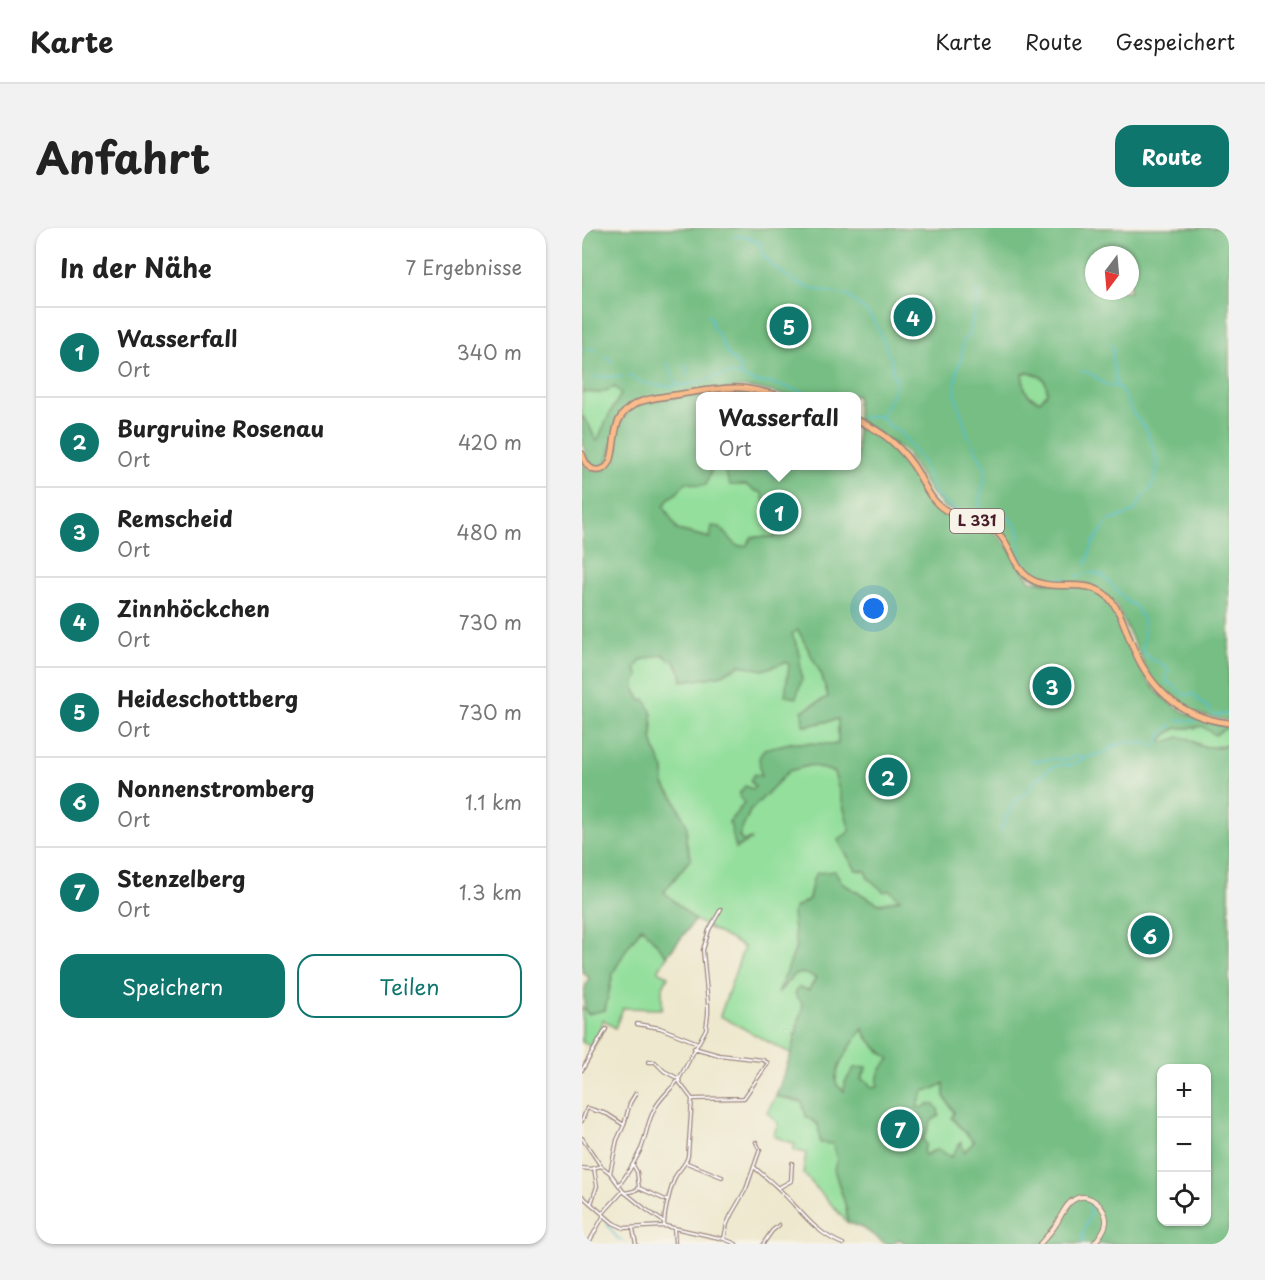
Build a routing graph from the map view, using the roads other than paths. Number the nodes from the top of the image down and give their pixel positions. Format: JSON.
{"nodes":[{"id":1,"x":696,"y":392,"type":"edge"},
{"id":2,"x":698,"y":392,"type":"edge"},
{"id":3,"x":762,"y":392,"type":"edge"},
{"id":4,"x":861,"y":422,"type":"edge"},
{"id":5,"x":582,"y":453,"type":"edge"},
{"id":6,"x":1229,"y":723,"type":"edge"},
{"id":7,"x":721,"y":909,"type":"dead end"},
{"id":8,"x":637,"y":1024,"type":"dead end"},
{"id":9,"x":606,"y":1029,"type":"dead end"},
{"id":10,"x":698,"y":1043,"type":"junction"},
{"id":11,"x":694,"y":1048,"type":"junction"},
{"id":12,"x":648,"y":1062,"type":"dead end"},
{"id":13,"x":582,"y":1070,"type":"edge"},
{"id":14,"x":679,"y":1078,"type":"junction"},
{"id":15,"x":636,"y":1094,"type":"dead end"},
{"id":16,"x":692,"y":1099,"type":"junction"},
{"id":17,"x":582,"y":1121,"type":"edge"},
{"id":18,"x":624,"y":1125,"type":"junction"},
{"id":19,"x":582,"y":1138,"type":"edge"},
{"id":20,"x":756,"y":1142,"type":"dead end"},
{"id":21,"x":687,"y":1163,"type":"junction"},
{"id":22,"x":792,"y":1163,"type":"dead end"},
{"id":23,"x":633,"y":1165,"type":"junction"},
{"id":24,"x":601,"y":1166,"type":"junction"},
{"id":25,"x":754,"y":1167,"type":"junction"},
{"id":26,"x":582,"y":1168,"type":"edge"},
{"id":27,"x":594,"y":1168,"type":"junction"},
{"id":28,"x":610,"y":1173,"type":"junction"},
{"id":29,"x":722,"y":1177,"type":"dead end"},
{"id":30,"x":619,"y":1185,"type":"junction"},
{"id":31,"x":639,"y":1188,"type":"junction"},
{"id":32,"x":778,"y":1188,"type":"junction"},
{"id":33,"x":624,"y":1192,"type":"junction"},
{"id":34,"x":582,"y":1196,"type":"edge"},
{"id":35,"x":669,"y":1201,"type":"junction"},
{"id":36,"x":591,"y":1204,"type":"junction"},
{"id":37,"x":603,"y":1214,"type":"junction"},
{"id":38,"x":664,"y":1224,"type":"junction"},
{"id":39,"x":779,"y":1225,"type":"dead end"},
{"id":40,"x":674,"y":1228,"type":"junction"},
{"id":41,"x":633,"y":1229,"type":"junction"},
{"id":42,"x":724,"y":1239,"type":"junction"},
{"id":43,"x":588,"y":1244,"type":"edge"},
{"id":44,"x":636,"y":1244,"type":"edge"},
{"id":45,"x":675,"y":1244,"type":"edge"},
{"id":46,"x":736,"y":1244,"type":"edge"},
{"id":47,"x":763,"y":1244,"type":"edge"},
{"id":48,"x":843,"y":1244,"type":"edge"},
{"id":49,"x":1040,"y":1244,"type":"edge"},
{"id":50,"x":1094,"y":1244,"type":"edge"}],
"edges":[{"from":1,"to":5,"type":"main road"},
{"from":2,"to":3,"type":"main road"},
{"from":4,"to":6,"type":"main road","number":"L 331"},
{"from":7,"to":10,"type":"street"},
{"from":8,"to":10,"type":"street"},
{"from":9,"to":13,"type":"street"},
{"from":10,"to":11,"type":"street"},
{"from":11,"to":14,"type":"street"},
{"from":11,"to":16,"type":"street"},
{"from":12,"to":14,"type":"street"},
{"from":14,"to":16,"type":"street"},
{"from":14,"to":23,"type":"street"},
{"from":15,"to":18,"type":"street"},
{"from":16,"to":21,"type":"street"},
{"from":17,"to":18,"type":"street"},
{"from":18,"to":28,"type":"street"},
{"from":19,"to":24,"type":"street"},
{"from":20,"to":25,"type":"street"},
{"from":21,"to":29,"type":"street"},
{"from":21,"to":35,"type":"street"},
{"from":22,"to":32,"type":"street"},
{"from":23,"to":30,"type":"street"},
{"from":23,"to":31,"type":"street"},
{"from":24,"to":27,"type":"street"},
{"from":24,"to":28,"type":"street"},
{"from":25,"to":32,"type":"street"},
{"from":25,"to":42,"type":"street"},
{"from":26,"to":27,"type":"street"},
{"from":27,"to":36,"type":"street"},
{"from":28,"to":30,"type":"street"},
{"from":30,"to":33,"type":"street"},
{"from":31,"to":33,"type":"street"},
{"from":31,"to":35,"type":"street"},
{"from":32,"to":48,"type":"street"},
{"from":33,"to":37,"type":"street"},
{"from":33,"to":38,"type":"street"},
{"from":34,"to":36,"type":"street"},
{"from":35,"to":38,"type":"street"},
{"from":36,"to":37,"type":"street"},
{"from":37,"to":41,"type":"street"},
{"from":37,"to":43,"type":"street"},
{"from":38,"to":40,"type":"street"},
{"from":38,"to":41,"type":"street"},
{"from":39,"to":47,"type":"street"},
{"from":40,"to":42,"type":"street"},
{"from":40,"to":45,"type":"street"},
{"from":41,"to":44,"type":"street"},
{"from":42,"to":46,"type":"street"},
{"from":49,"to":50,"type":"main road"}]}
